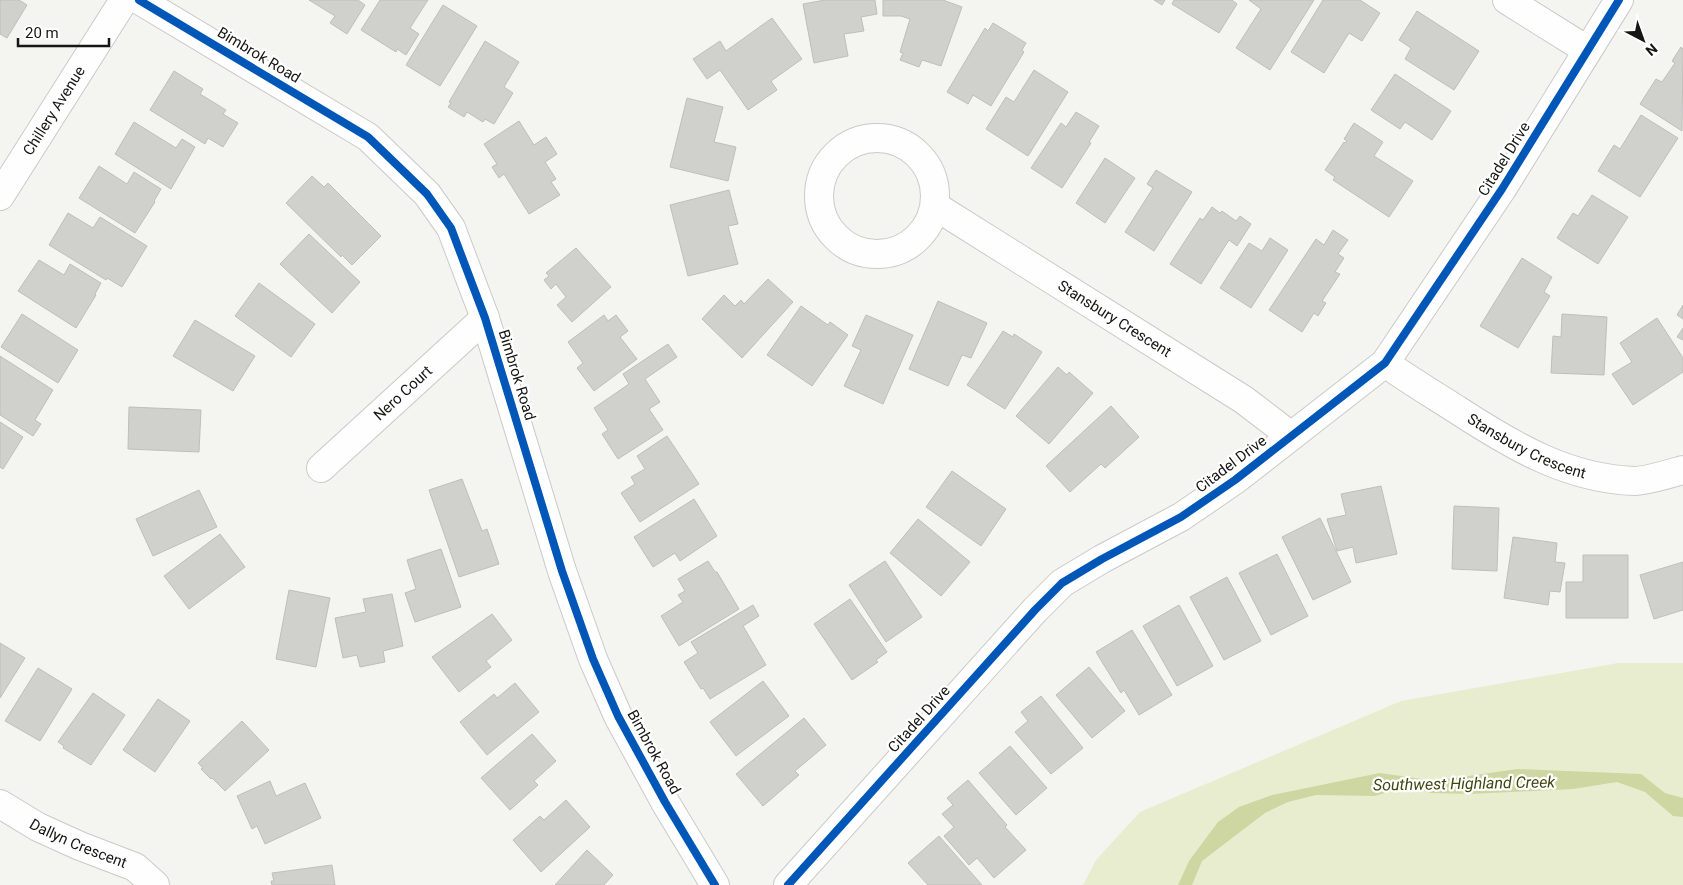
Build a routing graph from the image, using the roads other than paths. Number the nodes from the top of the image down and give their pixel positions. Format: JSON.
{"nodes":[{"id":1,"x":124,"y":0,"type":"edge"},
{"id":2,"x":139,"y":0,"type":"edge"},
{"id":3,"x":1507,"y":0,"type":"edge"},
{"id":4,"x":1619,"y":0,"type":"edge"},
{"id":5,"x":1587,"y":50,"type":"junction"},
{"id":6,"x":0,"y":196,"type":"edge"},
{"id":7,"x":935,"y":206,"type":"junction"},
{"id":8,"x":485,"y":318,"type":"junction"},
{"id":9,"x":1386,"y":362,"type":"junction"},
{"id":10,"x":1291,"y":436,"type":"junction"},
{"id":11,"x":321,"y":468,"type":"dead end"},
{"id":12,"x":1683,"y":470,"type":"edge"},
{"id":13,"x":0,"y":804,"type":"edge"},
{"id":14,"x":155,"y":885,"type":"edge"},
{"id":15,"x":715,"y":885,"type":"edge"},
{"id":16,"x":788,"y":885,"type":"edge"}],
"edges":[{"from":1,"to":6,"type":"street","name":"Chillery Avenue"},
{"from":2,"to":8,"type":"street","name":"Bimbrok Road"},
{"from":3,"to":5,"type":"street"},
{"from":4,"to":5,"type":"street","name":"Citadel Drive"},
{"from":5,"to":9,"type":"street","name":"Citadel Drive"},
{"from":7,"to":7,"type":"street"},
{"from":7,"to":10,"type":"street","name":"Stansbury Crescent"},
{"from":8,"to":11,"type":"street","name":"Nero Court"},
{"from":8,"to":15,"type":"street","name":"Bimbrok Road"},
{"from":9,"to":10,"type":"street","name":"Citadel Drive"},
{"from":9,"to":12,"type":"street","name":"Stansbury Crescent"},
{"from":10,"to":16,"type":"street","name":"Citadel Drive"},
{"from":13,"to":14,"type":"street","name":"Dallyn Crescent"}]}
